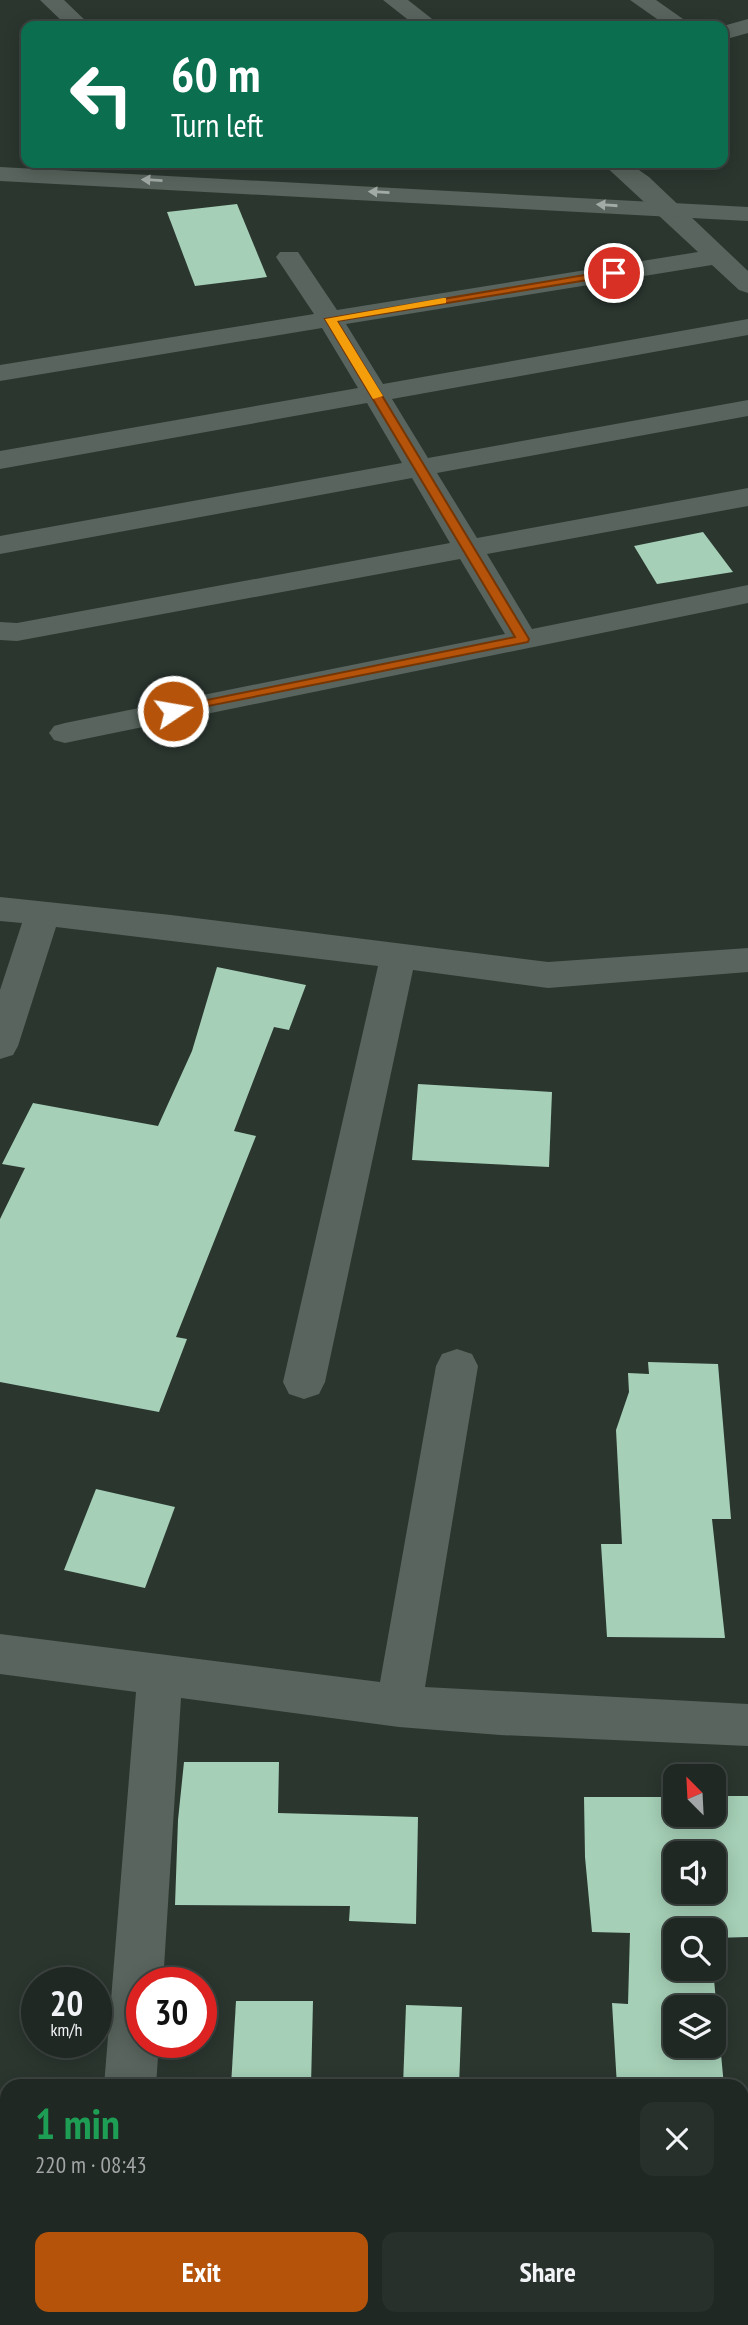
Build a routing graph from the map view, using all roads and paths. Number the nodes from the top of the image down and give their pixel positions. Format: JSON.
{"nodes":[{"id":1,"x":51,"y":0,"type":"edge"},
{"id":2,"x":394,"y":0,"type":"edge"},
{"id":3,"x":641,"y":0,"type":"edge"},
{"id":4,"x":74,"y":21,"type":"edge"},
{"id":5,"x":423,"y":21,"type":"edge"},
{"id":6,"x":674,"y":21,"type":"edge"},
{"id":7,"x":748,"y":26,"type":"edge"},
{"id":8,"x":728,"y":32,"type":"edge"},
{"id":9,"x":606,"y":172,"type":"edge"},
{"id":10,"x":0,"y":174,"type":"edge"},
{"id":11,"x":640,"y":182,"type":"junction"},
{"id":12,"x":680,"y":184,"type":"dead end"},
{"id":13,"x":668,"y":209,"type":"junction"},
{"id":14,"x":748,"y":214,"type":"edge"},
{"id":15,"x":718,"y":256,"type":"junction"},
{"id":16,"x":289,"y":257,"type":"dead end"},
{"id":17,"x":748,"y":285,"type":"edge"},
{"id":18,"x":330,"y":319,"type":"junction"},
{"id":19,"x":748,"y":327,"type":"edge"},
{"id":20,"x":0,"y":373,"type":"edge"},
{"id":21,"x":374,"y":391,"type":"junction"},
{"id":22,"x":748,"y":408,"type":"edge"},
{"id":23,"x":0,"y":460,"type":"edge"},
{"id":24,"x":420,"y":468,"type":"junction"},
{"id":25,"x":748,"y":497,"type":"edge"},
{"id":26,"x":0,"y":545,"type":"edge"},
{"id":27,"x":469,"y":549,"type":"junction"},
{"id":28,"x":748,"y":594,"type":"edge"},
{"id":29,"x":0,"y":631,"type":"edge"},
{"id":30,"x":523,"y":639,"type":"junction"},
{"id":31,"x":65,"y":733,"type":"dead end"},
{"id":32,"x":0,"y":909,"type":"edge"},
{"id":33,"x":43,"y":913,"type":"junction"},
{"id":34,"x":398,"y":955,"type":"junction"},
{"id":35,"x":748,"y":960,"type":"edge"},
{"id":36,"x":0,"y":1046,"type":"edge"},
{"id":37,"x":457,"y":1366,"type":"dead end"},
{"id":38,"x":304,"y":1382,"type":"dead end"},
{"id":39,"x":0,"y":1654,"type":"edge"},
{"id":40,"x":160,"y":1675,"type":"junction"},
{"id":41,"x":399,"y":1706,"type":"junction"},
{"id":42,"x":748,"y":1725,"type":"edge"},
{"id":43,"x":131,"y":2079,"type":"edge"}],
"edges":[{"from":1,"to":4,"type":"street"},
{"from":2,"to":5,"type":"street"},
{"from":3,"to":6,"type":"street"},
{"from":7,"to":8,"type":"street"},
{"from":9,"to":11,"type":"street"},
{"from":13,"to":10,"type":"street","one_way":true},
{"from":11,"to":12,"type":"street"},
{"from":11,"to":13,"type":"street"},
{"from":13,"to":14,"type":"street"},
{"from":13,"to":15,"type":"street"},
{"from":15,"to":17,"type":"street"},
{"from":15,"to":18,"type":"street"},
{"from":16,"to":18,"type":"street"},
{"from":18,"to":20,"type":"street"},
{"from":18,"to":21,"type":"street"},
{"from":19,"to":21,"type":"street"},
{"from":21,"to":23,"type":"street"},
{"from":21,"to":24,"type":"street"},
{"from":22,"to":24,"type":"street"},
{"from":24,"to":26,"type":"street"},
{"from":24,"to":27,"type":"street"},
{"from":25,"to":27,"type":"street"},
{"from":27,"to":29,"type":"street"},
{"from":27,"to":30,"type":"street"},
{"from":28,"to":30,"type":"street"},
{"from":30,"to":31,"type":"street"},
{"from":32,"to":33,"type":"street"},
{"from":33,"to":34,"type":"street"},
{"from":33,"to":36,"type":"street"},
{"from":34,"to":35,"type":"street"},
{"from":34,"to":38,"type":"street"},
{"from":37,"to":41,"type":"street"},
{"from":39,"to":40,"type":"street"},
{"from":40,"to":41,"type":"street"},
{"from":40,"to":43,"type":"street"},
{"from":41,"to":42,"type":"street"}]}
